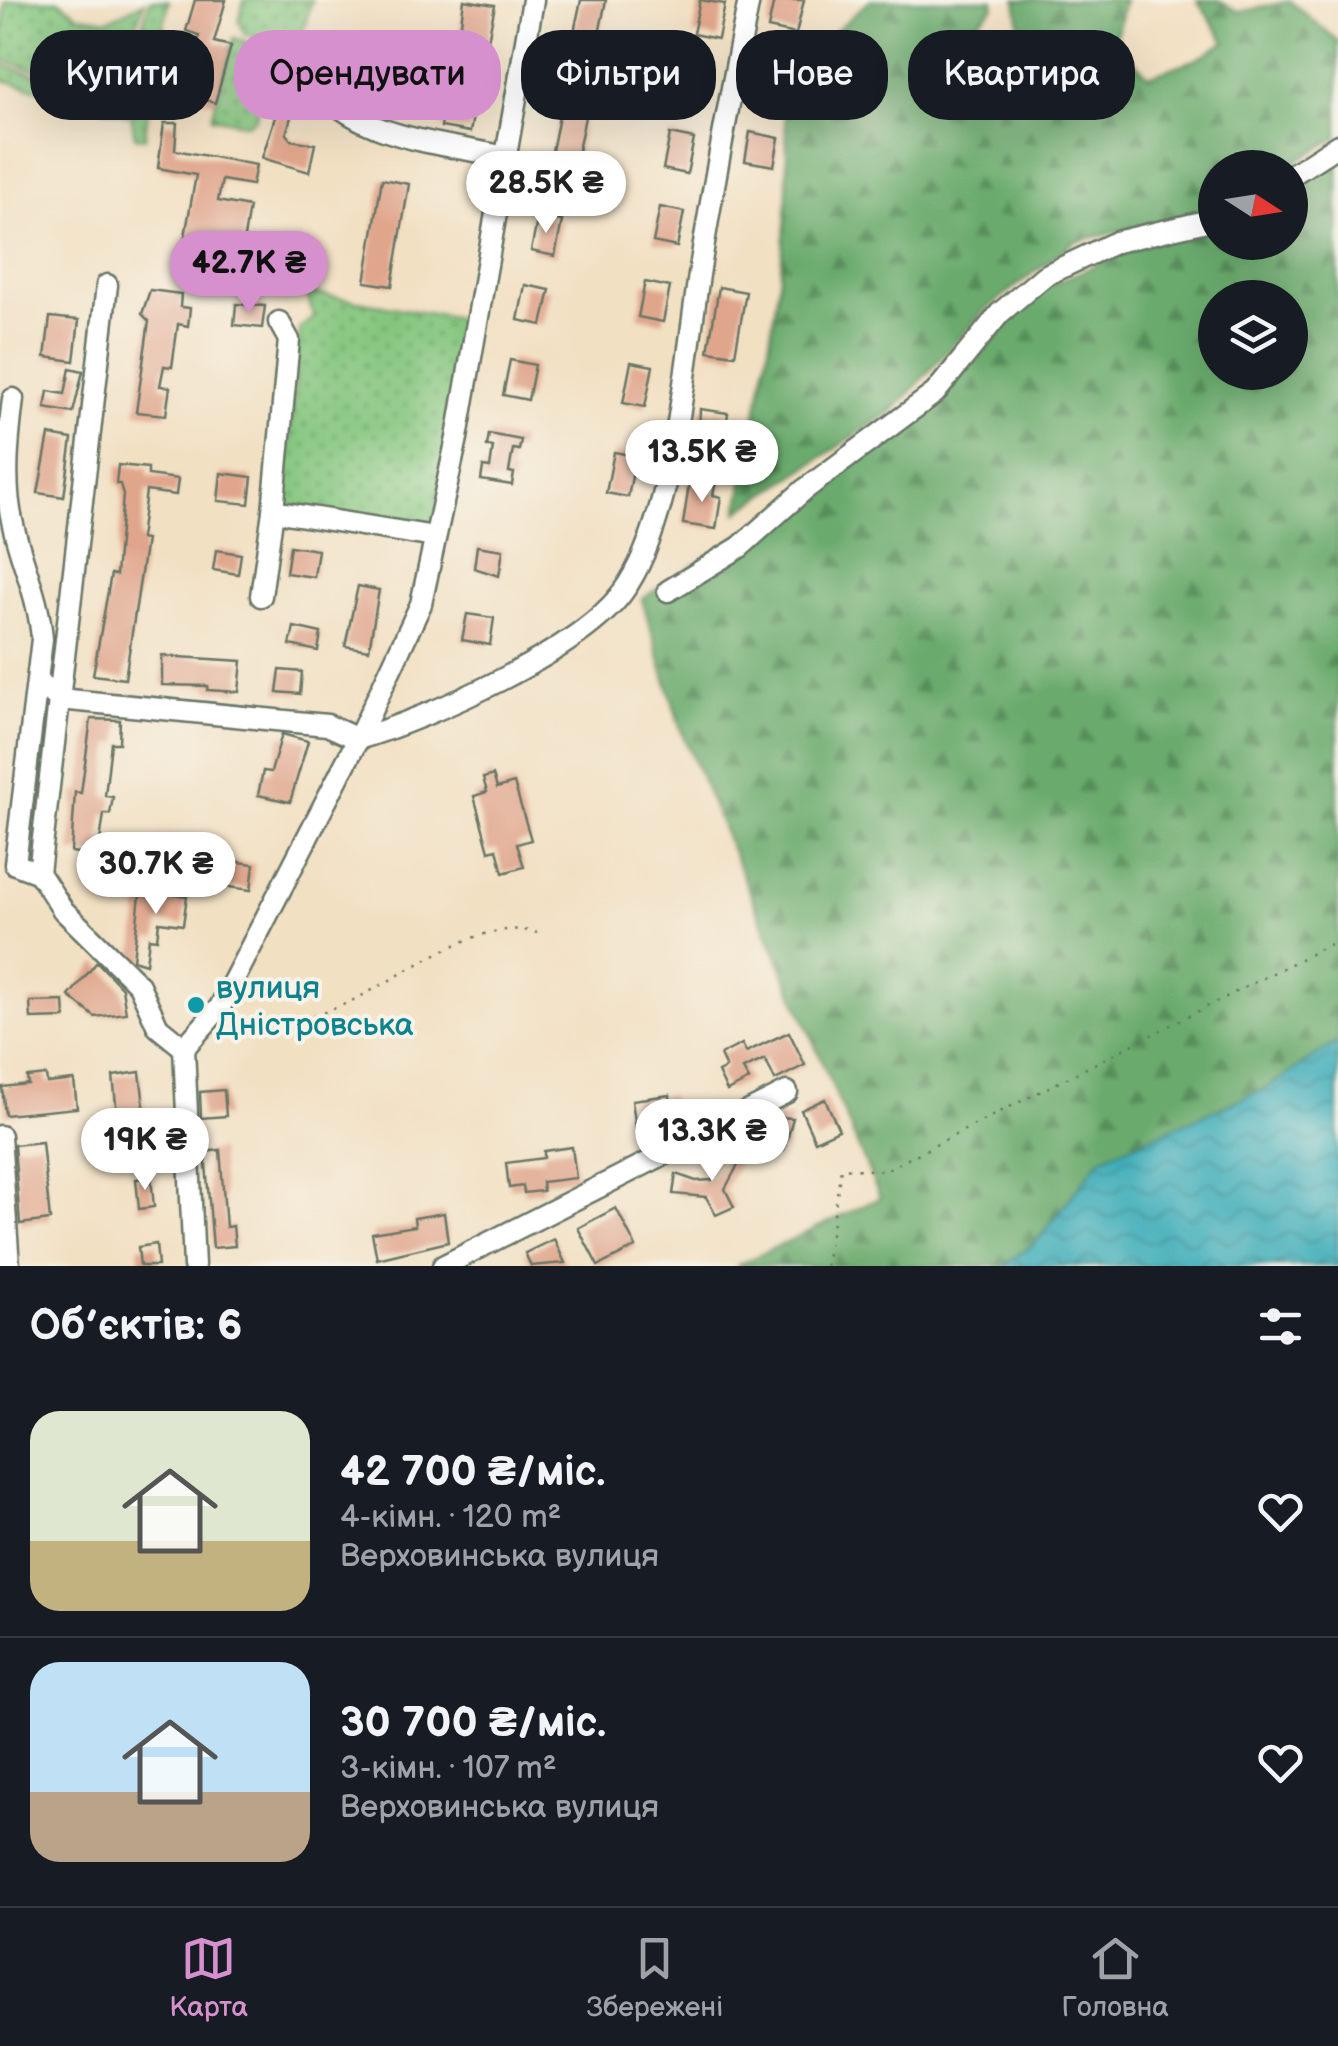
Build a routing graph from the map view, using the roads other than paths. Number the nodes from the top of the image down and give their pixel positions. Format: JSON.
{"nodes":[{"id":1,"x":533,"y":0,"type":"edge"},
{"id":2,"x":749,"y":0,"type":"edge"},
{"id":3,"x":358,"y":120,"type":"edge"},
{"id":4,"x":1338,"y":146,"type":"edge"},
{"id":5,"x":506,"y":157,"type":"junction"},
{"id":6,"x":1308,"y":165,"type":"edge"},
{"id":7,"x":1198,"y":223,"type":"edge"},
{"id":8,"x":107,"y":285,"type":"dead end"},
{"id":9,"x":279,"y":322,"type":"dead end"},
{"id":10,"x":14,"y":399,"type":"dead end"},
{"id":11,"x":273,"y":510,"type":"junction"},
{"id":12,"x":435,"y":538,"type":"junction"},
{"id":13,"x":668,"y":591,"type":"dead end"},
{"id":14,"x":260,"y":596,"type":"dead end"},
{"id":15,"x":38,"y":682,"type":"junction"},
{"id":16,"x":59,"y":698,"type":"junction"},
{"id":17,"x":358,"y":739,"type":"junction"},
{"id":18,"x":7,"y":866,"type":"edge"},
{"id":19,"x":39,"y":873,"type":"junction"},
{"id":20,"x":184,"y":1048,"type":"junction"},
{"id":21,"x":787,"y":1092,"type":"dead end"},
{"id":22,"x":0,"y":1136,"type":"edge"},
{"id":23,"x":9,"y":1266,"type":"edge"},
{"id":24,"x":194,"y":1266,"type":"edge"},
{"id":25,"x":443,"y":1266,"type":"edge"}],
"edges":[{"from":1,"to":5,"type":"street"},
{"from":2,"to":17,"type":"street"},
{"from":3,"to":5,"type":"street"},
{"from":4,"to":6,"type":"street"},
{"from":5,"to":12,"type":"street"},
{"from":7,"to":13,"type":"street"},
{"from":8,"to":16,"type":"street"},
{"from":9,"to":11,"type":"street"},
{"from":10,"to":15,"type":"street"},
{"from":11,"to":12,"type":"street"},
{"from":11,"to":14,"type":"street"},
{"from":12,"to":17,"type":"street"},
{"from":15,"to":16,"type":"street"},
{"from":15,"to":18,"type":"street"},
{"from":16,"to":17,"type":"street"},
{"from":16,"to":19,"type":"street"},
{"from":17,"to":20,"type":"street"},
{"from":18,"to":19,"type":"street"},
{"from":19,"to":20,"type":"street"},
{"from":20,"to":24,"type":"street"},
{"from":21,"to":25,"type":"street"},
{"from":22,"to":23,"type":"street"}]}
